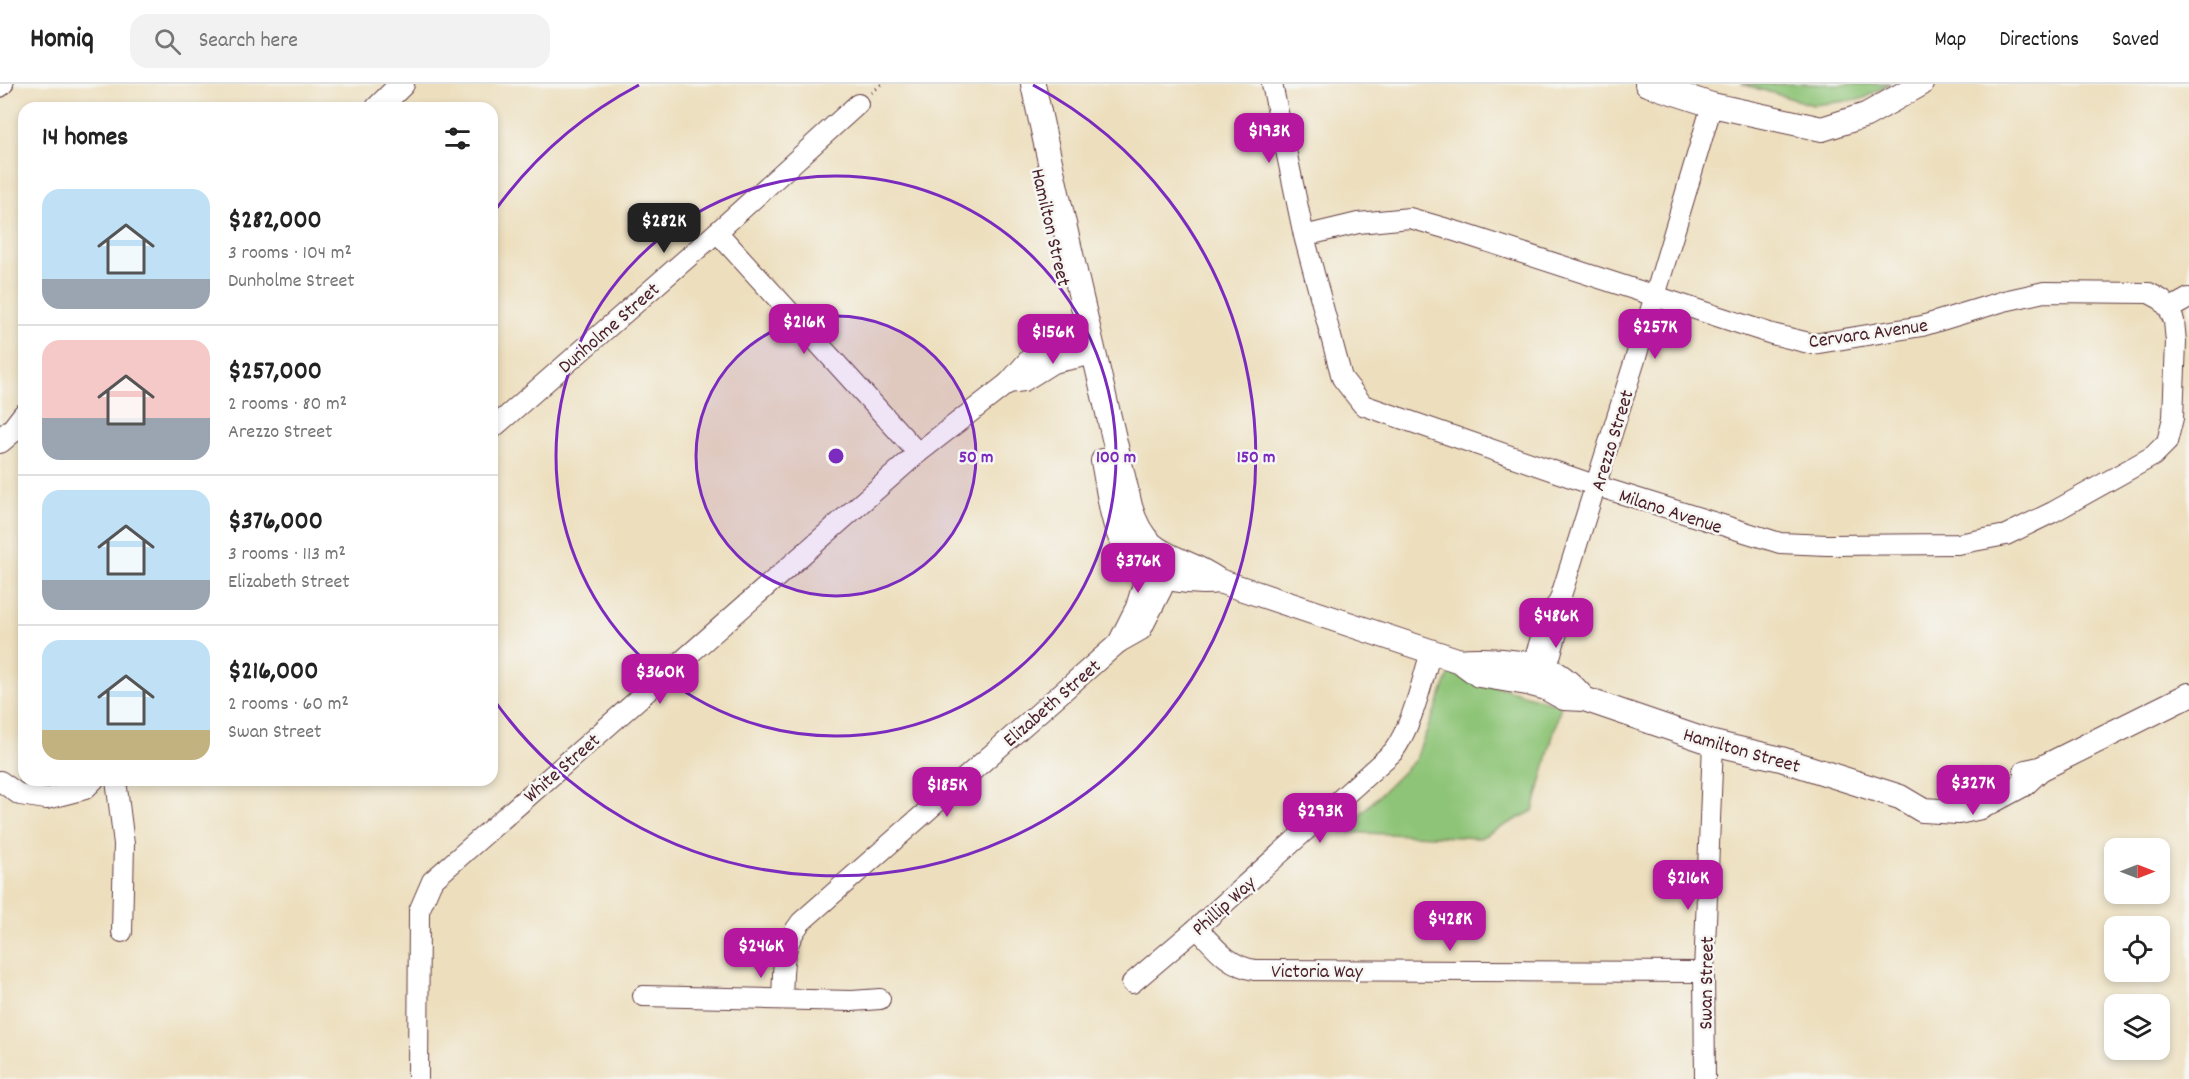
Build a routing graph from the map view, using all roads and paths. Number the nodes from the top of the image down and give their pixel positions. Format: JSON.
{"nodes":[{"id":1,"x":401,"y":84,"type":"edge"},
{"id":2,"x":1019,"y":84,"type":"edge"},
{"id":3,"x":1034,"y":84,"type":"edge"},
{"id":4,"x":1272,"y":84,"type":"edge"},
{"id":5,"x":1647,"y":84,"type":"edge"},
{"id":6,"x":1921,"y":84,"type":"edge"},
{"id":7,"x":384,"y":102,"type":"edge"},
{"id":8,"x":858,"y":104,"type":"dead end"},
{"id":9,"x":1712,"y":105,"type":"junction"},
{"id":10,"x":1051,"y":198,"type":"junction"},
{"id":11,"x":717,"y":232,"type":"junction"},
{"id":12,"x":1304,"y":236,"type":"junction"},
{"id":13,"x":1655,"y":296,"type":"junction"},
{"id":14,"x":2189,"y":297,"type":"edge"},
{"id":15,"x":2169,"y":309,"type":"junction"},
{"id":16,"x":1085,"y":345,"type":"junction"},
{"id":17,"x":498,"y":424,"type":"edge"},
{"id":18,"x":918,"y":453,"type":"junction"},
{"id":19,"x":1597,"y":486,"type":"junction"},
{"id":20,"x":1163,"y":566,"type":"junction"},
{"id":21,"x":1431,"y":652,"type":"junction"},
{"id":22,"x":1537,"y":675,"type":"junction"},
{"id":23,"x":2188,"y":698,"type":"edge"},
{"id":24,"x":1713,"y":743,"type":"junction"},
{"id":25,"x":0,"y":781,"type":"edge"},
{"id":26,"x":88,"y":786,"type":"edge"},
{"id":27,"x":117,"y":786,"type":"edge"},
{"id":28,"x":1197,"y":928,"type":"junction"},
{"id":29,"x":122,"y":932,"type":"dead end"},
{"id":30,"x":1704,"y":972,"type":"junction"},
{"id":31,"x":1132,"y":983,"type":"dead end"},
{"id":32,"x":643,"y":996,"type":"dead end"},
{"id":33,"x":782,"y":998,"type":"junction"},
{"id":34,"x":880,"y":999,"type":"dead end"},
{"id":35,"x":418,"y":1079,"type":"edge"},
{"id":36,"x":1705,"y":1079,"type":"edge"}],
"edges":[{"from":1,"to":7,"type":"street"},
{"from":2,"to":10,"type":"street","name":"Hamilton Street"},
{"from":3,"to":10,"type":"street","name":"Hamilton Street"},
{"from":4,"to":12,"type":"street","name":"Milano Avenue"},
{"from":5,"to":9,"type":"street"},
{"from":6,"to":9,"type":"street"},
{"from":8,"to":11,"type":"street","name":"Dunholme Street"},
{"from":9,"to":13,"type":"street","name":"Arezzo Street"},
{"from":10,"to":16,"type":"street","name":"Hamilton Street"},
{"from":11,"to":17,"type":"street","name":"Dunholme Street"},
{"from":11,"to":18,"type":"street"},
{"from":12,"to":13,"type":"street","name":"Cervara Avenue"},
{"from":12,"to":19,"type":"street","name":"Milano Avenue"},
{"from":13,"to":15,"type":"street","name":"Cervara Avenue"},
{"from":13,"to":19,"type":"street","name":"Arezzo Street"},
{"from":14,"to":15,"type":"street"},
{"from":15,"to":19,"type":"street","name":"Milano Avenue"},
{"from":16,"to":18,"type":"street","name":"White Street"},
{"from":16,"to":20,"type":"street","name":"Hamilton Street"},
{"from":18,"to":35,"type":"street","name":"White Street"},
{"from":19,"to":22,"type":"street","name":"Arezzo Street"},
{"from":20,"to":21,"type":"street","name":"Hamilton Street"},
{"from":20,"to":33,"type":"street","name":"Elizabeth Street"},
{"from":21,"to":22,"type":"street","name":"Hamilton Street"},
{"from":21,"to":28,"type":"street","name":"Phillip Way"},
{"from":22,"to":24,"type":"street","name":"Hamilton Street"},
{"from":23,"to":24,"type":"street","name":"Hamilton Street"},
{"from":24,"to":30,"type":"street","name":"Swan Street"},
{"from":25,"to":26,"type":"street"},
{"from":27,"to":29,"type":"street"},
{"from":28,"to":30,"type":"street","name":"Victoria Way"},
{"from":28,"to":31,"type":"street","name":"Phillip Way"},
{"from":30,"to":36,"type":"street","name":"Swan Street"},
{"from":32,"to":33,"type":"street"},
{"from":33,"to":34,"type":"street"}]}
